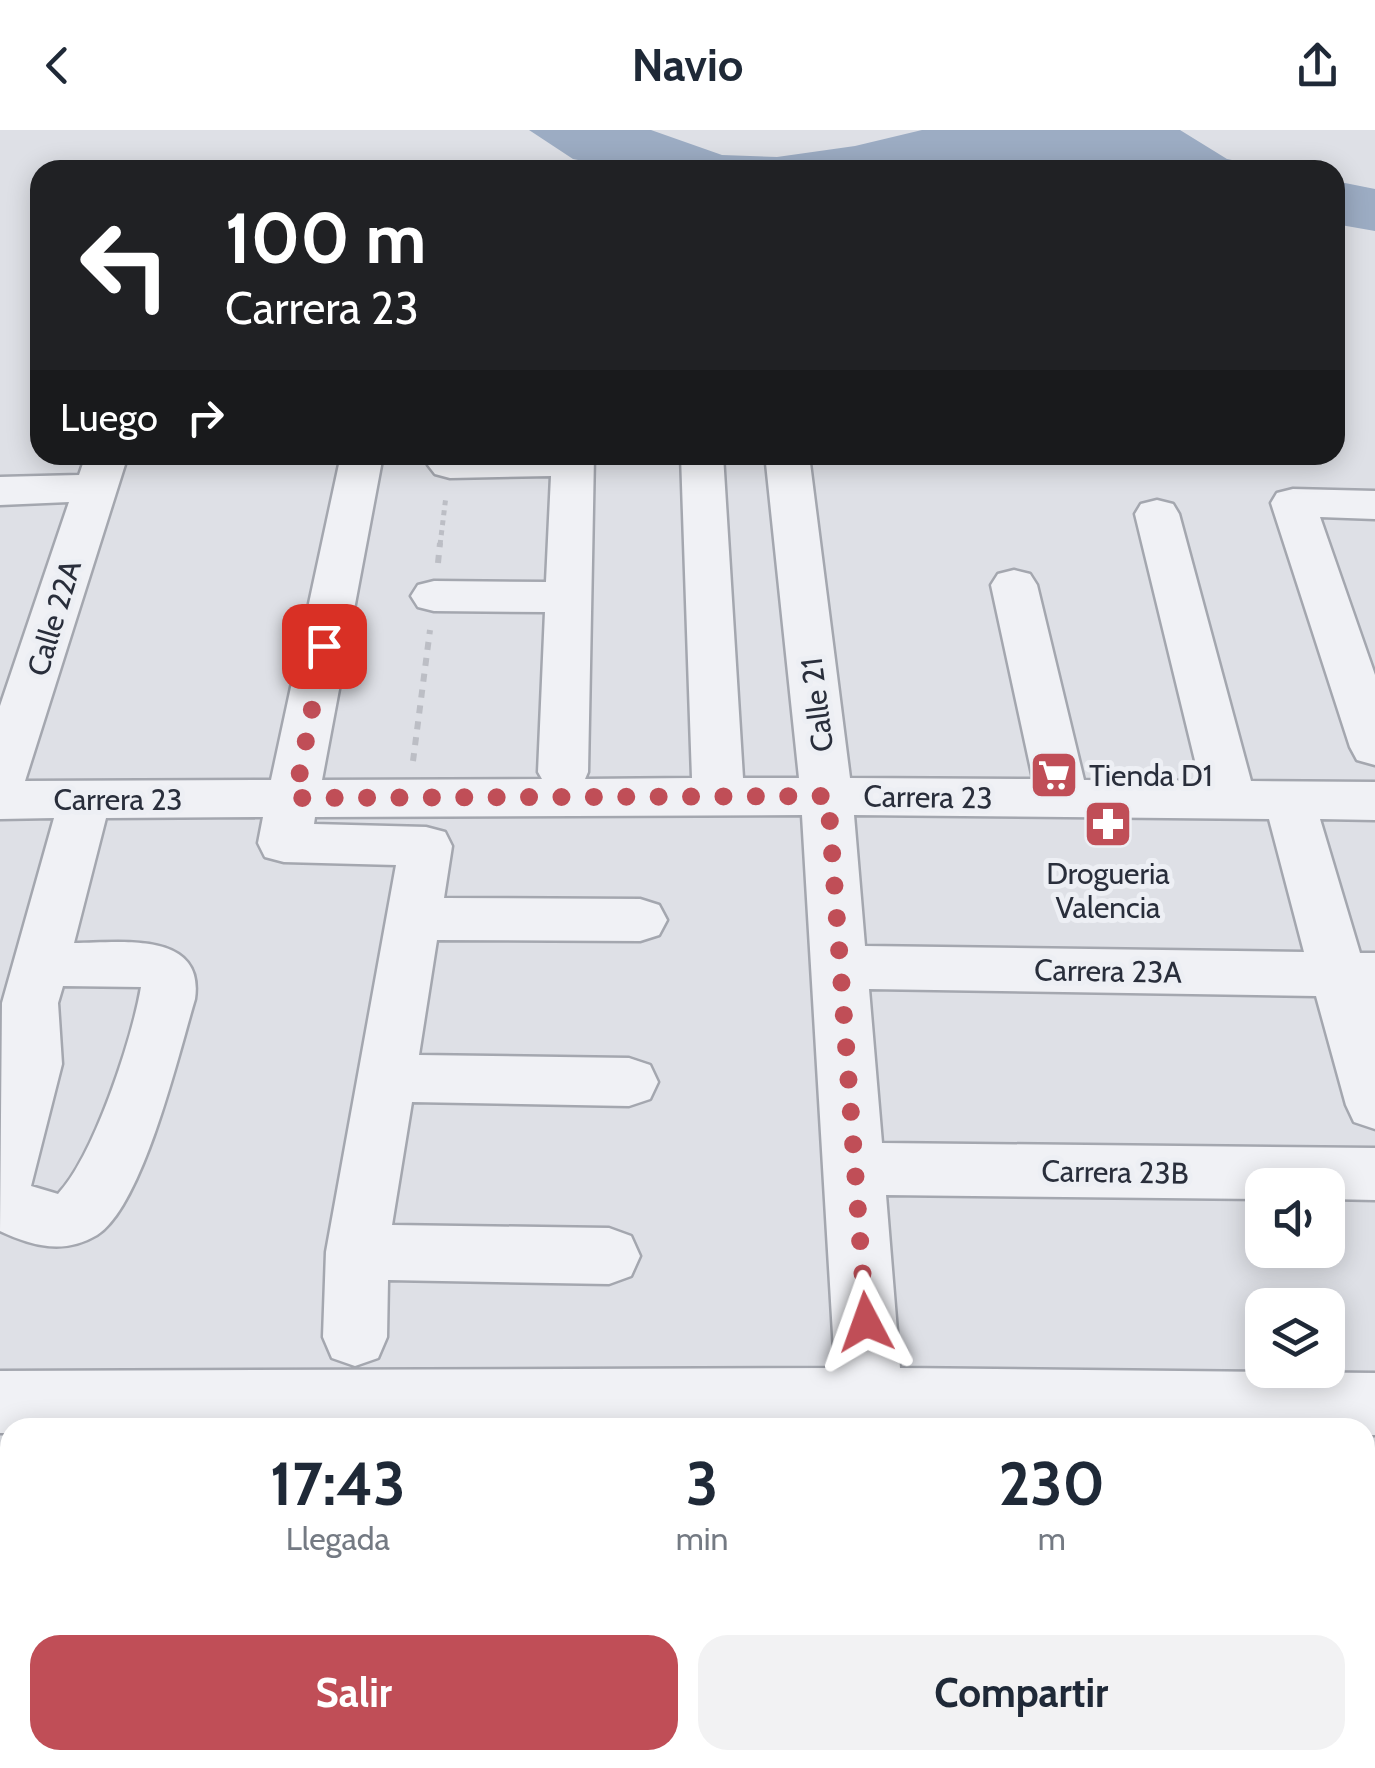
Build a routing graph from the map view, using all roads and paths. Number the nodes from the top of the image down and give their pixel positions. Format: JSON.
{"nodes":[{"id":1,"x":360,"y":465,"type":"edge"},
{"id":2,"x":573,"y":465,"type":"edge"},
{"id":3,"x":702,"y":465,"type":"edge"},
{"id":4,"x":788,"y":465,"type":"edge"},
{"id":5,"x":101,"y":472,"type":"edge"},
{"id":6,"x":0,"y":491,"type":"edge"},
{"id":7,"x":1375,"y":505,"type":"edge"},
{"id":8,"x":1157,"y":514,"type":"dead end"},
{"id":9,"x":1014,"y":585,"type":"dead end"},
{"id":10,"x":434,"y":596,"type":"dead end"},
{"id":11,"x":568,"y":596,"type":"junction"},
{"id":12,"x":1359,"y":647,"type":"edge"},
{"id":13,"x":17,"y":683,"type":"edge"},
{"id":14,"x":1375,"y":747,"type":"edge"},
{"id":15,"x":563,"y":772,"type":"dead end"},
{"id":16,"x":0,"y":780,"type":"edge"},
{"id":17,"x":828,"y":796,"type":"junction"},
{"id":18,"x":718,"y":797,"type":"junction"},
{"id":19,"x":295,"y":798,"type":"junction"},
{"id":20,"x":1063,"y":799,"type":"junction"},
{"id":21,"x":1230,"y":799,"type":"junction"},
{"id":22,"x":0,"y":800,"type":"edge"},
{"id":23,"x":85,"y":800,"type":"junction"},
{"id":24,"x":1375,"y":801,"type":"edge"},
{"id":25,"x":1290,"y":802,"type":"junction"},
{"id":26,"x":414,"y":919,"type":"junction"},
{"id":27,"x":640,"y":920,"type":"dead end"},
{"id":28,"x":40,"y":964,"type":"junction"},
{"id":29,"x":840,"y":967,"type":"junction"},
{"id":30,"x":1357,"y":974,"type":"edge"},
{"id":31,"x":386,"y":1078,"type":"junction"},
{"id":32,"x":629,"y":1082,"type":"dead end"},
{"id":33,"x":1375,"y":1106,"type":"edge"},
{"id":34,"x":855,"y":1168,"type":"junction"},
{"id":35,"x":1375,"y":1174,"type":"edge"},
{"id":36,"x":0,"y":1189,"type":"edge"},
{"id":37,"x":0,"y":1198,"type":"edge"},
{"id":38,"x":357,"y":1252,"type":"junction"},
{"id":39,"x":608,"y":1256,"type":"dead end"},
{"id":40,"x":356,"y":1337,"type":"dead end"},
{"id":41,"x":0,"y":1402,"type":"edge"},
{"id":42,"x":1375,"y":1404,"type":"edge"},
{"id":43,"x":872,"y":1413,"type":"edge"},
{"id":44,"x":162,"y":1414,"type":"edge"}],
"edges":[{"from":1,"to":19,"type":"street"},
{"from":2,"to":11,"type":"street"},
{"from":3,"to":18,"type":"street"},
{"from":4,"to":17,"type":"street","name":"Calle 21"},
{"from":5,"to":6,"type":"street"},
{"from":5,"to":13,"type":"street","name":"Calle 22A"},
{"from":7,"to":12,"type":"street"},
{"from":8,"to":21,"type":"street"},
{"from":9,"to":20,"type":"street"},
{"from":10,"to":11,"type":"street"},
{"from":11,"to":15,"type":"street"},
{"from":12,"to":14,"type":"street"},
{"from":13,"to":16,"type":"street","name":"Calle 22A"},
{"from":17,"to":18,"type":"street","name":"Carrera 23"},
{"from":17,"to":20,"type":"street","name":"Carrera 23"},
{"from":17,"to":29,"type":"street","name":"Calle 21"},
{"from":18,"to":19,"type":"street","name":"Carrera 23"},
{"from":19,"to":23,"type":"street","name":"Carrera 23"},
{"from":19,"to":26,"type":"street"},
{"from":20,"to":21,"type":"street","name":"Carrera 23"},
{"from":21,"to":25,"type":"street","name":"Carrera 23"},
{"from":22,"to":23,"type":"street","name":"Carrera 23"},
{"from":23,"to":28,"type":"street"},
{"from":24,"to":25,"type":"street","name":"Carrera 23"},
{"from":25,"to":30,"type":"street"},
{"from":26,"to":27,"type":"street"},
{"from":26,"to":31,"type":"street"},
{"from":28,"to":36,"type":"street"},
{"from":28,"to":37,"type":"street"},
{"from":29,"to":30,"type":"street","name":"Carrera 23A"},
{"from":29,"to":34,"type":"street","name":"Calle 21"},
{"from":30,"to":33,"type":"street"},
{"from":31,"to":32,"type":"street"},
{"from":31,"to":38,"type":"street"},
{"from":34,"to":35,"type":"street","name":"Carrera 23B"},
{"from":34,"to":43,"type":"street","name":"Calle 21"},
{"from":38,"to":39,"type":"street"},
{"from":38,"to":40,"type":"street"},
{"from":41,"to":44,"type":"street"},
{"from":42,"to":43,"type":"street"},
{"from":43,"to":44,"type":"street"}]}
